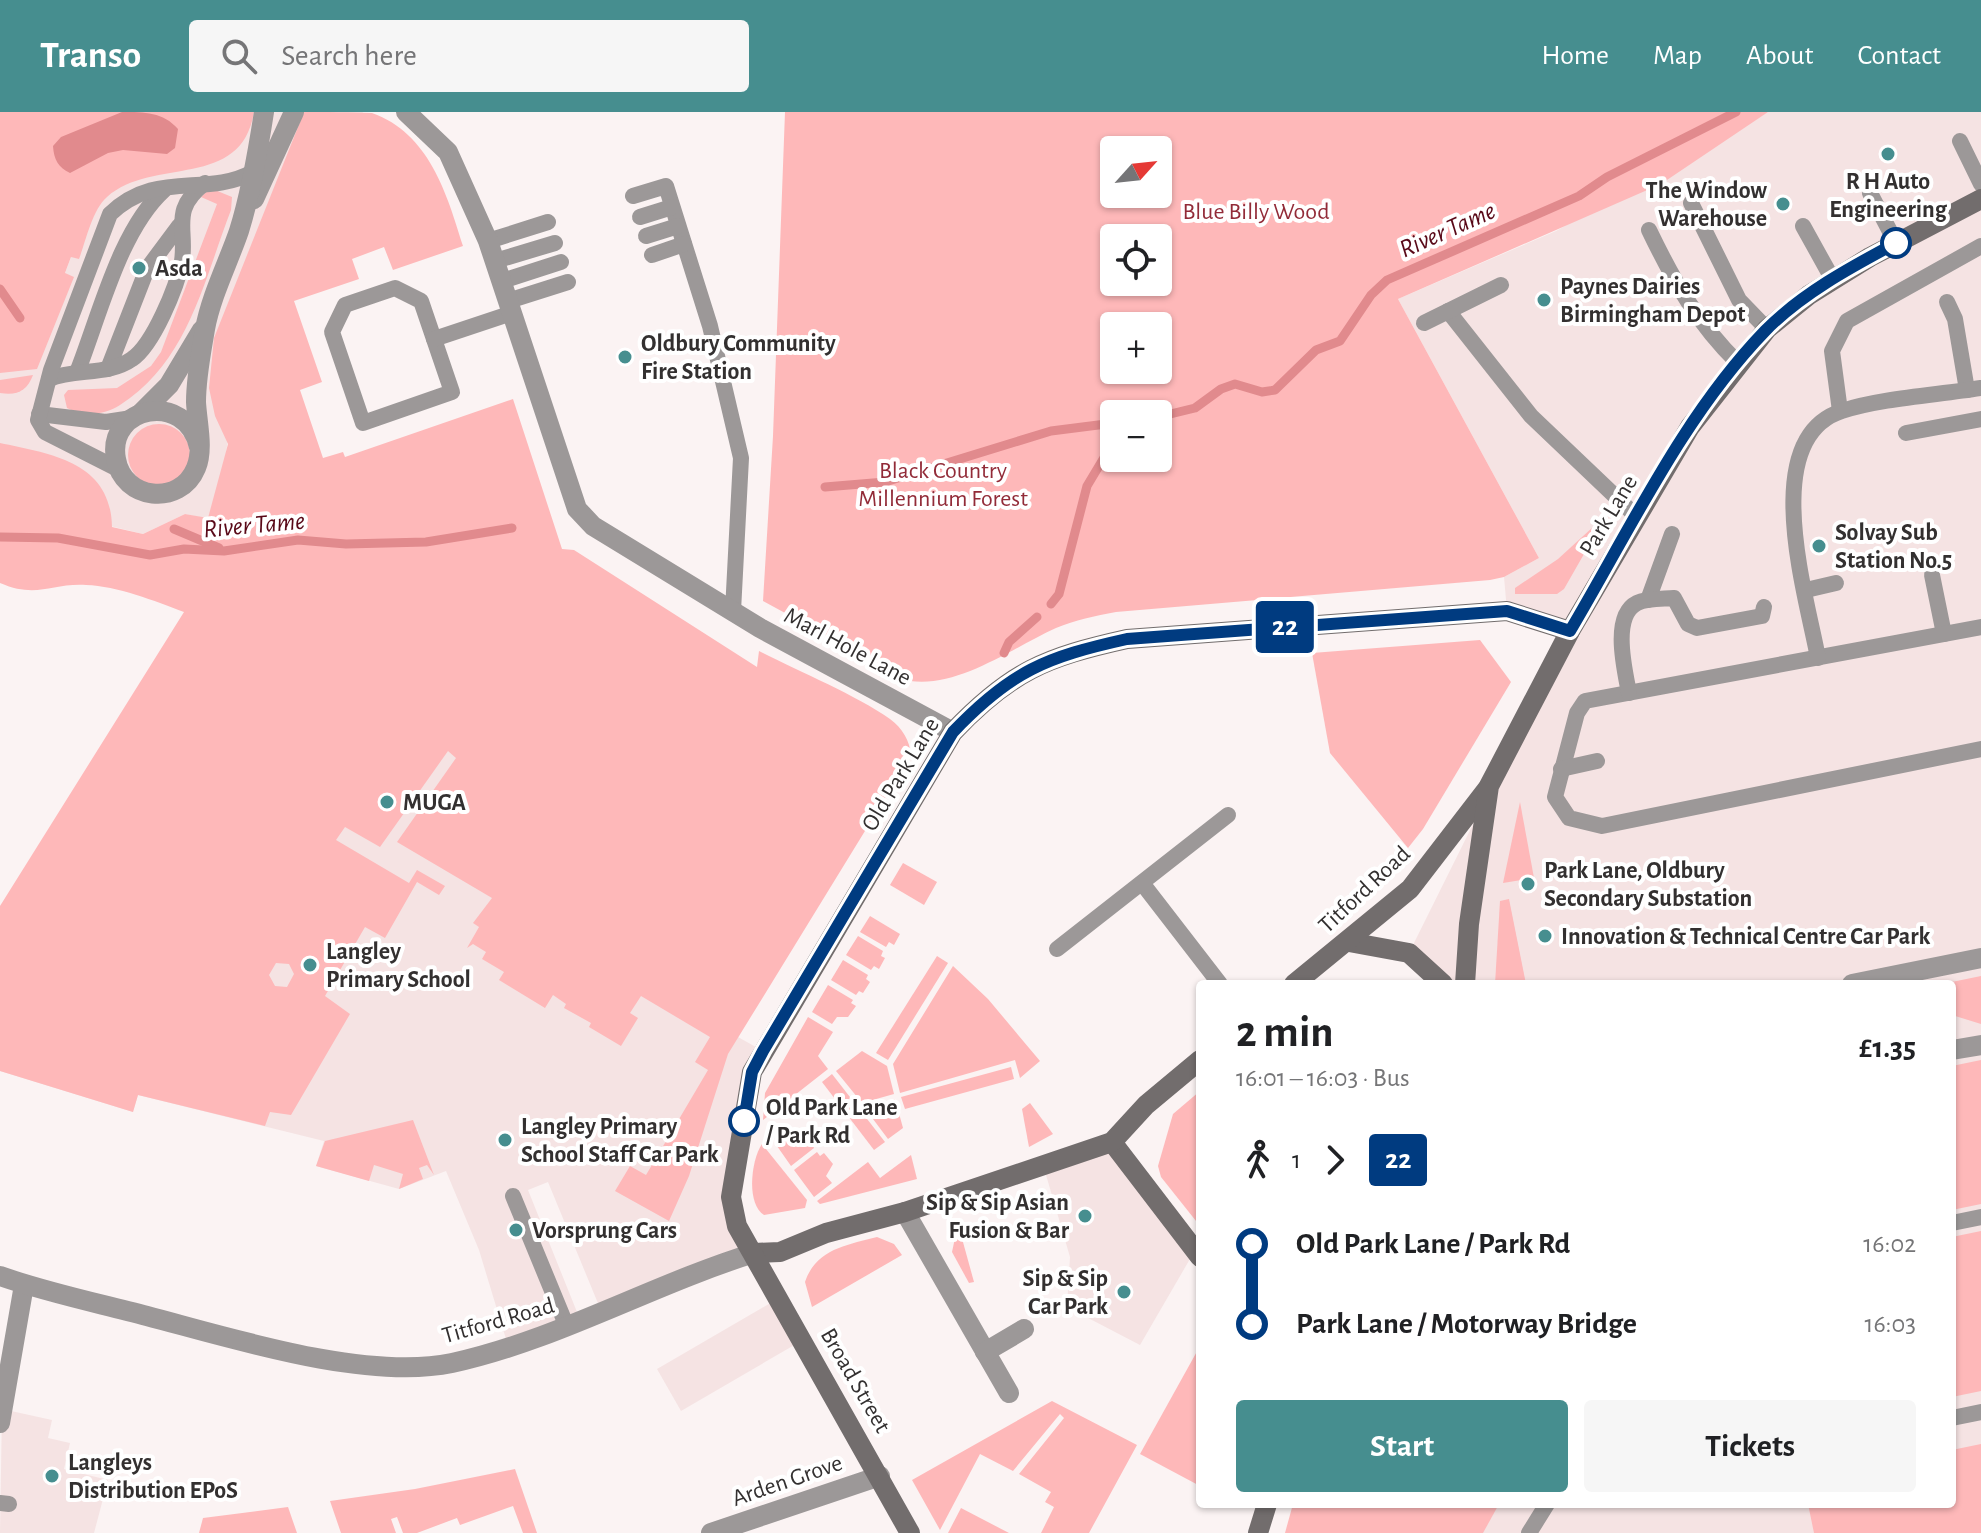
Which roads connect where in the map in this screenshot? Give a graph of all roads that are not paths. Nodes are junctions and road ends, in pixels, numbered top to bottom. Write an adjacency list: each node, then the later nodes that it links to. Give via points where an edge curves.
1 (264, 112): 5 (street)
2 (294, 112): 19 (street)
3 (406, 112): 22 (street, Marl Hole Lane, via 448,152)
4 (1960, 141): 7 (lane)
5 (253, 172): 6 (lane, via 232,183); 19 (street)
6 (207, 182): 8 (lane); 16 (lane, via 192,193)
7 (1981, 184)
8 (168, 186): 41 (lane, via 139,220); 42 (lane, via 128,197 110,214)
9 (1870, 193): 24 (lane)
10 (633, 196): 13 (lane, via 666,186)
11 (1981, 199): 24 (main road, Park Lane)
12 (1691, 203): 37 (lane, via 1739,300)
13 (672, 207): 14 (lane); 17 (lane)
14 (640, 217)
15 (548, 222): 22 (lane)
16 (179, 226): 40 (lane, via 147,269); 40 (lane, via 182,261 152,340 134,358)
17 (678, 226): 21 (lane); 25 (lane)
18 (1803, 226): 29 (lane)
19 (240, 227): 36 (street)
20 (1649, 230): 39 (lane, via 1675,284 1709,334)
21 (646, 236)
22 (488, 241): 32 (street, Marl Hole Lane)
23 (555, 243): 32 (lane)
24 (1896, 243): 29 (main road, Park Lane)
25 (684, 244): 27 (lane); 58 (lane, via 710,326 741,458)
26 (1981, 246): 44 (lane, via 1847,321 1832,351)
27 (652, 255)
28 (561, 262): 32 (lane)
29 (1833, 280): 37 (main road, Park Lane)
30 (568, 282): 32 (lane)
31 (1501, 285): 34 (lane)
32 (504, 289): 38 (lane); 58 (street, Marl Hole Lane, via 577,509 593,526)
33 (1947, 302): 43 (lane)
34 (1448, 311): 35 (lane); 51 (lane, via 1531,416)
35 (1424, 323)
36 (206, 324): 46 (street, via 169,385); 49 (street, via 197,387)
37 (1767, 329): 39 (main road, Park Lane)
38 (434, 339): 38 (lane, via 421,301 395,288 345,305 332,332 363,423 452,392)
39 (1738, 363): 51 (main road, Park Lane, via 1690,427)
40 (108, 369): 41 (lane)
41 (78, 370): 42 (lane)
42 (49, 379): 45 (lane)
43 (1974, 389): 44 (lane)
44 (1840, 411): 55 (lane, via 1816,428 1799,456 1792,485)
45 (39, 414): 46 (lane, via 106,422); 50 (lane, via 45,432)
46 (137, 416): 49 (street, via 160,410 178,416 192,429); 50 (street, via 117,441)
47 (1981, 419): 48 (lane)
48 (1906, 433)
49 (199, 447): 50 (street, via 195,471 168,494 143,493)
50 (118, 469)
51 (1637, 517): 60 (main road, Park Lane)
52 (1672, 534): 56 (lane)
53 (1932, 575): 61 (lane)
54 (1836, 583): 55 (lane)
55 (1806, 590): 62 (lane)
56 (1648, 600): 57 (lane, via 1674,598 1688,624 1697,628 1762,616); 63 (lane, via 1628,611 1621,631)
57 (1764, 607)
58 (733, 611): 64 (street, Marl Hole Lane)
59 (1981, 627): 61 (lane)
60 (1570, 631): 64 (main road, Old Park Lane, via 1507,611 1127,639 1072,651 1023,672 987,696); 68 (main road, Park Lane)
61 (1944, 634): 62 (lane)
62 (1818, 658): 63 (lane)
63 (1629, 693): 67 (lane, via 1585,701)
64 (953, 732): 88 (main road, Old Park Lane, via 752,1072 731,1197 737,1226)
65 (1981, 749): 67 (lane, via 1602,826 1569,818 1555,797)
66 (1597, 761): 67 (lane)
67 (1561, 769)
68 (1489, 786): 71 (main road, Titford Road, via 1410,889); 77 (main road, Park Lane)
69 (1228, 815): 70 (lane)
70 (1142, 883): 72 (lane); 74 (lane)
71 (1349, 942): 75 (main road, Titford Road); 76 (main road, via 1409,953)
72 (1057, 949)
73 (1981, 958): 78 (street)
74 (1217, 980)
75 (1299, 980)
76 (1439, 980)
77 (1465, 980)
78 (1872, 980)
79 (1981, 1045): 80 (street)
80 (1956, 1049)
81 (1196, 1063): 82 (main road, Titford Road)
82 (1112, 1142): 84 (main road, Titford Road); 87 (main road)
83 (513, 1196): 91 (lane)
84 (905, 1212): 88 (main road, Titford Road, via 826,1233 780,1252); 93 (street)
85 (1981, 1217): 86 (lane)
86 (1956, 1222)
87 (1196, 1252)
88 (754, 1253): 91 (street, Titford Road); 98 (main road, Broad Street)
89 (0, 1276): 90 (street, Titford Road)
90 (24, 1285): 91 (street, Titford Road, via 267,1347 398,1366 447,1364); 97 (street)
91 (567, 1327)
92 (1024, 1329): 93 (street)
93 (985, 1352): 94 (street)
94 (1009, 1393)
95 (1981, 1412): 96 (lane)
96 (1956, 1417)
97 (0, 1423)
98 (880, 1476): 101 (street, Arden Grove); 102 (main road, Broad Street)
99 (1266, 1508): 103 (main road)
100 (1545, 1508): 104 (lane)
101 (723, 1531)
102 (910, 1533)
103 (1258, 1533)
104 (1529, 1533)

